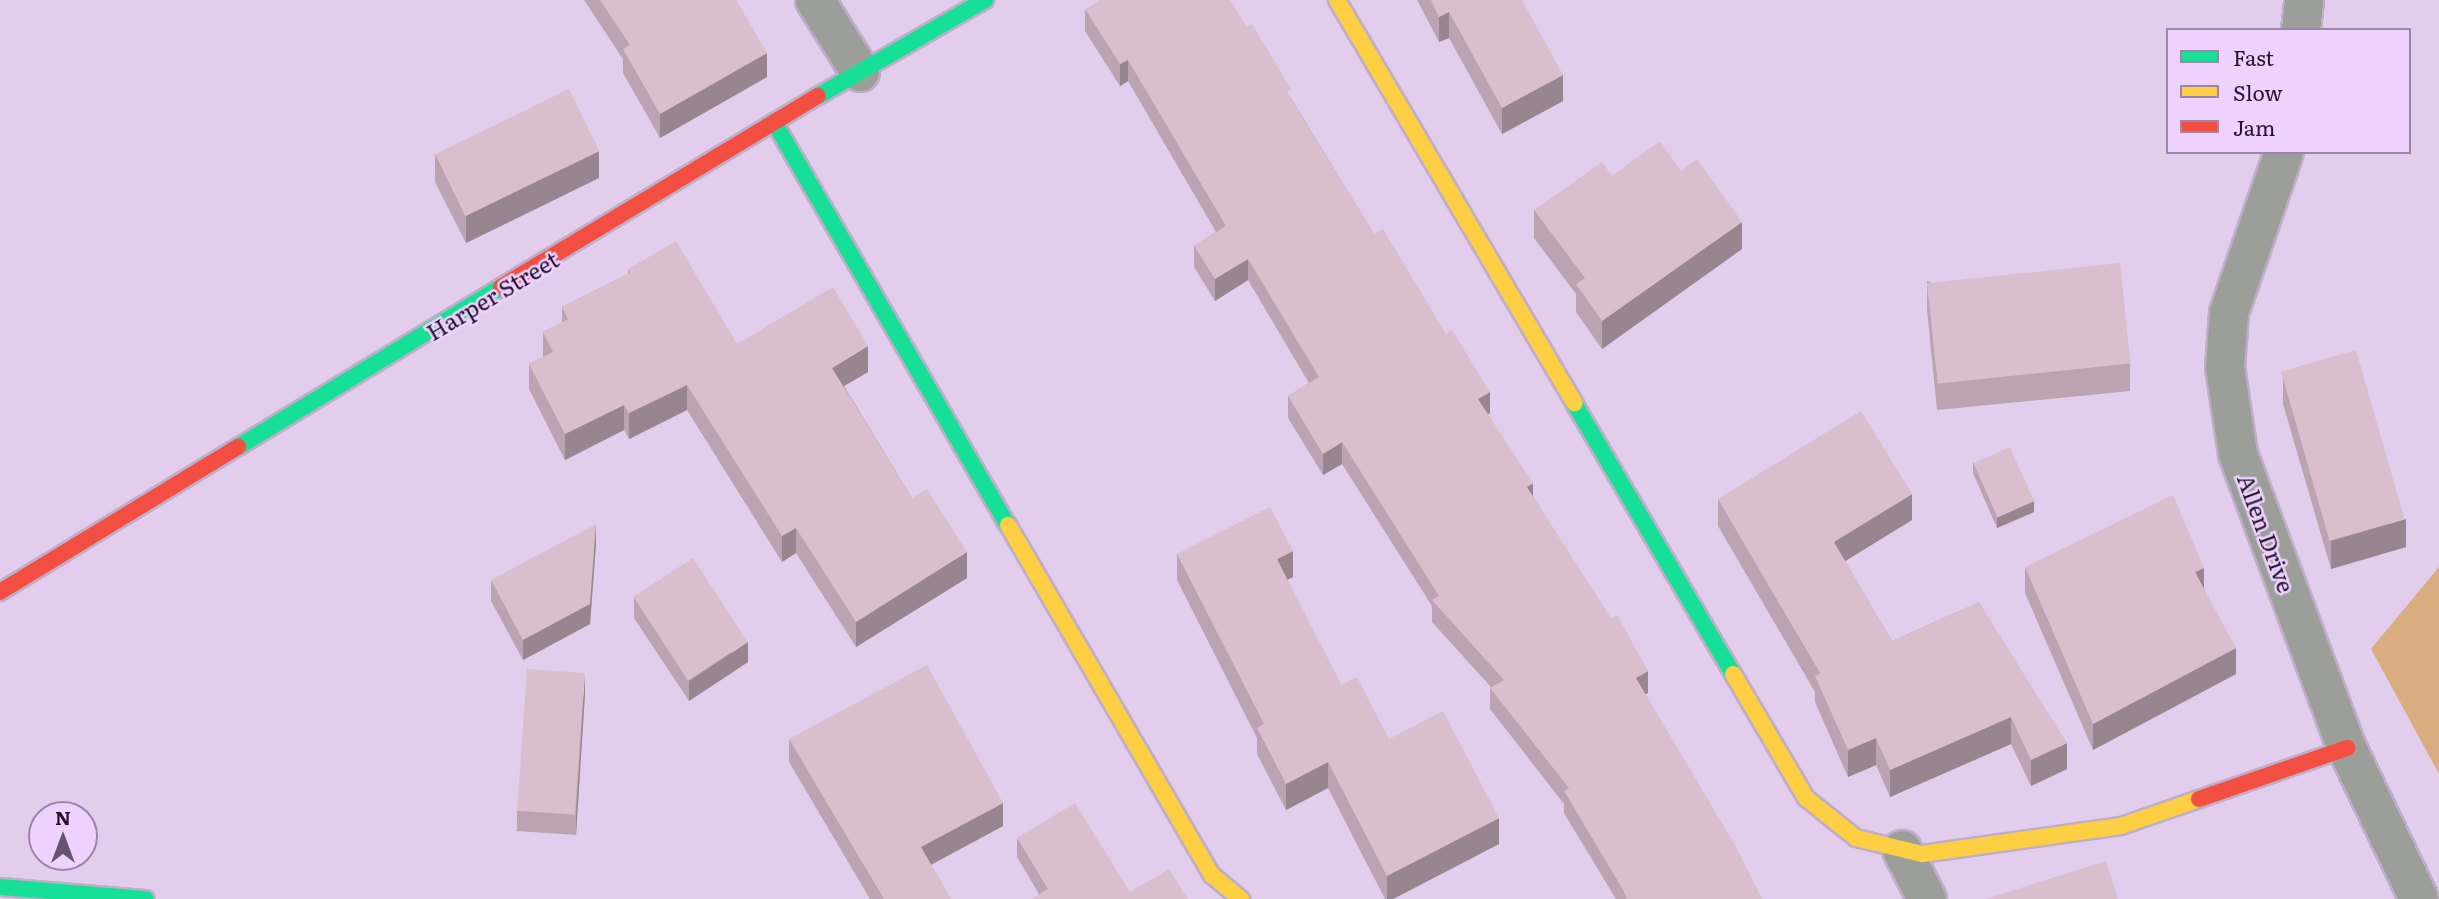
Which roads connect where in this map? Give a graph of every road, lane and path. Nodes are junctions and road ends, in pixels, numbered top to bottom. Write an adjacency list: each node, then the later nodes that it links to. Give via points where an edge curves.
1 (815, 0): 6 (street)
2 (985, 0): 6 (street, Harper Street)
3 (1337, 0): 11 (street, via 1806,798 1856,838)
4 (2304, 0): 5 (street)
5 (2301, 28)
6 (860, 72): 7 (street, Harper Street)
7 (774, 122): 9 (street, Harper Street); 14 (street, via 1212,875)
8 (2283, 154): 10 (street, Allen Drive, via 2229,313 2225,367 2238,454)
9 (0, 592)
10 (2347, 748): 11 (street, via 2121,826 1957,852); 16 (street, Allen Drive)
11 (1902, 850): 15 (street)
12 (0, 887): 13 (street)
13 (146, 899)
14 (1241, 899)
15 (1927, 899)
16 (2419, 899)

